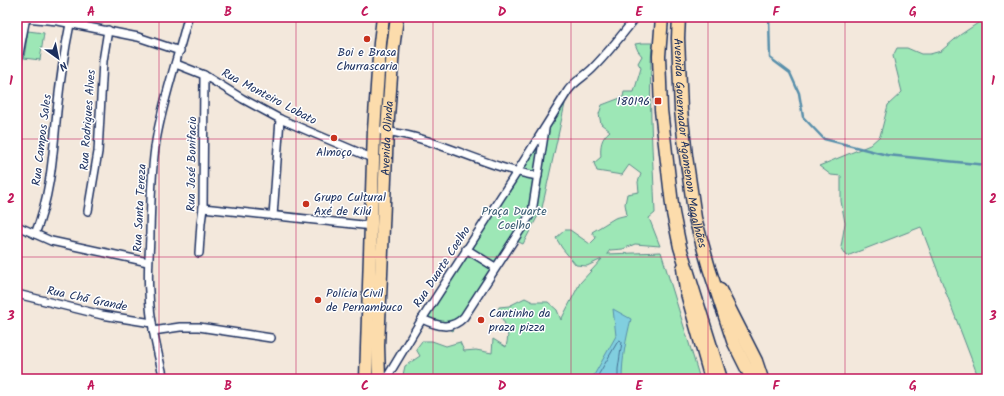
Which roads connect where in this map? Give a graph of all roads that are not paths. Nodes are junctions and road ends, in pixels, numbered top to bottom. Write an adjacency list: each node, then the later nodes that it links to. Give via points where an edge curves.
1 (25, 17): 8 (street); 11 (street)
2 (188, 17): 10 (street, Rua Santa Tereza)
3 (383, 17): 16 (main road, Avenida Olinda, via 380,43)
4 (397, 17): 16 (main road, Avenida Olinda)
5 (636, 17): 15 (street, Rua Duarte Coelho, via 603,58 570,87)
6 (662, 17): 36 (main road, Avenida Governador Agamenon Magalhães, via 659,56 661,110 673,213)
7 (679, 17): 30 (main road, Avenida Governador Agamenon Magalhães, via 681,110 686,156 695,218)
8 (70, 24): 9 (street); 25 (street, Rua Campos Sales, via 63,57 49,185 42,217)
9 (108, 30): 10 (street); 21 (street, Rua Rodrigues Alves, via 103,61 98,152)
10 (180, 51): 12 (street, Rua Santa Tereza)
11 (17, 64)
12 (176, 64): 13 (street, Rua Monteiro Lobato); 28 (street, Rua Santa Tereza, via 159,127 152,173)
13 (204, 74): 14 (street, Rua Monteiro Lobato); 20 (street, Rua José Bonifacio)
14 (280, 119): 17 (street, Rua Monteiro Lobato); 22 (street)
15 (546, 125): 18 (street, Rua Duarte Coelho); 19 (street, Rua Duarte Coelho)
16 (381, 130): 17 (main road, Avenida Olinda); 18 (street, via 431,141); 39 (main road, Avenida Olinda)
17 (374, 159): 24 (main road, Avenida Olinda)
18 (517, 172): 19 (street); 26 (street, Rua Duarte Coelho)
19 (538, 176): 29 (street, Rua Duarte Coelho, via 532,212)
20 (203, 208): 22 (street); 27 (street, Rua José Bonifacio)
21 (88, 211)
22 (273, 216): 24 (street)
23 (17, 226): 25 (street)
24 (372, 226): 38 (main road, Avenida Olinda)
25 (35, 234): 28 (street, via 87,249)
26 (466, 249): 29 (street); 32 (street, Rua Duarte Coelho)
27 (199, 254)
28 (148, 262): 33 (street, Rua Santa Tereza)
29 (496, 267): 32 (street, Rua Duarte Coelho, via 459,323 436,326)
30 (709, 268): 35 (main road, Avenida Governador Agamenon Magalhães, via 733,341); 41 (main road, Avenida Governador Agamenon Magalhães, via 756,361)
31 (17, 294): 33 (street, Rua Chã Grande)
32 (422, 319): 40 (street, Rua Duarte Coelho)
33 (152, 327): 34 (street, Rua Chã Grande, via 199,327); 37 (street, Rua Santa Tereza)
34 (271, 338)
35 (751, 377)
36 (717, 378)
37 (164, 379)
38 (366, 379)
39 (379, 379)
40 (386, 379)
41 (762, 379)

